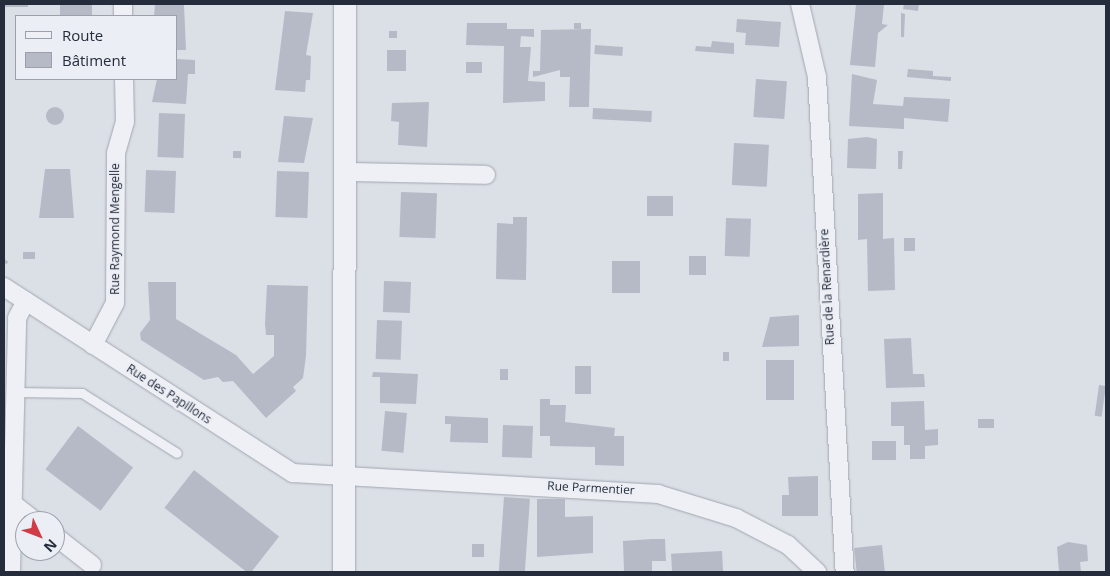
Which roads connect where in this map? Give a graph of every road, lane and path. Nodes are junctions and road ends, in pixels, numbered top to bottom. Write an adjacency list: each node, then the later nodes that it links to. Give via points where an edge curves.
1 (345, 4): 4 (street)
2 (800, 4): 21 (street, Rue de la Renardière, via 816,77)
3 (124, 80): 10 (street, Rue Raymond Mengelle, via 125,122 116,153 115,303)
4 (347, 172): 5 (street); 13 (street)
5 (486, 175)
6 (4, 260): 7 (path)
7 (9, 264)
8 (4, 288): 9 (street, Rue des Papillons)
9 (26, 301): 10 (street, Rue des Papillons); 11 (street, via 16,318)
10 (93, 345): 13 (street, Rue des Papillons, via 284,469)
11 (15, 392): 12 (lane, via 82,393); 14 (street)
12 (177, 453)
13 (343, 475): 19 (street); 20 (street, Rue Parmentier, via 639,491 678,498 736,518 788,545)
14 (12, 503): 15 (street); 18 (street)
15 (22, 511)
16 (65, 544): 17 (street)
17 (92, 565)
18 (11, 572)
19 (344, 572)
20 (817, 572)
21 (845, 572)

